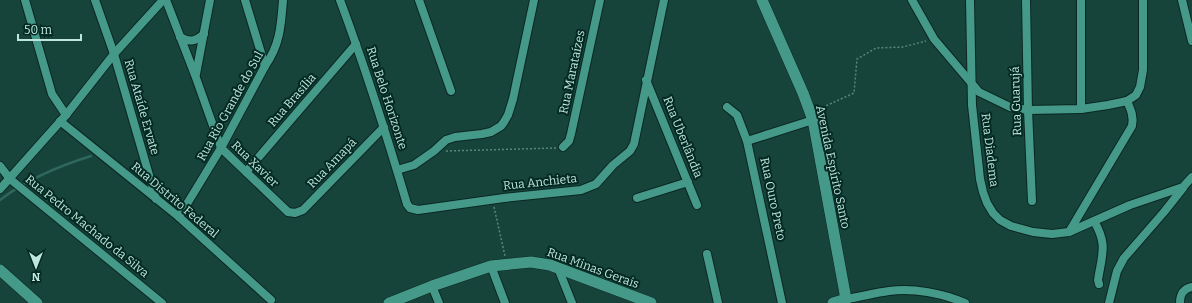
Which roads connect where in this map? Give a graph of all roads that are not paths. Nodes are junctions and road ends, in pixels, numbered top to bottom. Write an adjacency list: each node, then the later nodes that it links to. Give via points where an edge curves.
1 (25, 0): 34 (street, via 52,94)
2 (95, 0): 24 (street, Rua Ataíde Ervate)
3 (163, 0): 24 (street)
4 (166, 0): 21 (street, Rua Xavier)
5 (210, 0): 20 (street)
6 (245, 0): 25 (street)
7 (282, 0): 25 (street, Rua Rio Grande do Sul, via 278,42)
8 (340, 0): 23 (street, Rua Belo Horizonte)
9 (419, 0): 29 (street)
10 (534, 0): 42 (street, via 514,99 501,126 491,132 446,140 414,165)
11 (600, 0): 39 (street, Rua Marataízes, via 571,134)
12 (664, 0): 27 (street, Rua Anchieta)
13 (762, 0): 35 (street, Avenida Espírito Santo)
14 (912, 0): 28 (street, via 934,39)
15 (970, 0): 28 (street, Rua Diadema)
16 (1026, 0): 33 (street, Rua Guarujá)
17 (1081, 0): 32 (street)
18 (1143, 0): 30 (street, via 1143,70 1136,95)
19 (1182, 0): 22 (street)
20 (204, 34): 21 (street, via 192,41); 26 (street)
21 (180, 37): 26 (street, Rua Xavier)
22 (1192, 41)
23 (356, 44): 37 (street, Rua Belo Horizonte); 43 (street, Rua Brasília)
24 (114, 54): 34 (street); 50 (street, Rua Ataíde Ervate)
25 (265, 66): 40 (street, Rua Rio Grande do Sul)
26 (195, 75): 40 (street, Rua Xavier)
27 (646, 79): 46 (street, Rua Uberlândia); 52 (street, Rua Anchieta, via 632,148 596,184 570,192 493,199 418,210 410,208)
28 (971, 84): 33 (street, via 979,92 1010,107); 57 (street, Rua Diadema, via 980,179 987,203 993,213 1000,220 1022,230 1052,234)
29 (451, 91)
30 (1127, 101): 32 (street); 57 (street, via 1132,113 1132,126)
31 (727, 107): 38 (street, Rua Ouro Preto, via 737,115)
32 (1081, 109): 33 (street)
33 (1028, 110): 51 (street, Rua Guarujá)
34 (66, 115): 36 (street)
35 (811, 116): 38 (street); 65 (street, Avenida Espírito Santo)
36 (60, 121): 45 (street); 50 (street, Rua Distrito Federal)
37 (384, 127): 42 (street, Rua Belo Horizonte); 54 (street, Rua Amapá, via 303,210)
38 (748, 140): 75 (street, Rua Ouro Preto)
39 (563, 147)
40 (221, 148): 43 (street, Rua Xavier); 55 (street, Rua Rio Grande do Sul)
41 (0, 166): 45 (street, Rua Pedro Machado da Silva)
42 (397, 170): 52 (street, Rua Belo Horizonte)
43 (246, 172): 54 (street, Rua Xavier, via 288,212)
44 (1192, 177): 47 (street)
45 (10, 179): 48 (street); 68 (street, Rua Pedro Machado da Silva)
46 (688, 182): 49 (street); 53 (street, Rua Uberlândia)
47 (1183, 187): 56 (street, Rua Diadema, via 1130,205); 78 (street, via 1124,258 1117,271)
48 (0, 189)
49 (637, 198)
50 (156, 199): 55 (street, Rua Distrito Federal)
51 (1032, 201)
52 (407, 204)
53 (697, 205)
54 (295, 213)
55 (179, 216): 66 (street, Rua Distrito Federal)
56 (1094, 221): 57 (street, Rua Diadema); 62 (street, via 1104,246)
57 (1069, 232)
58 (707, 254): 74 (street)
59 (491, 266): 60 (street, Rua Minas Gerais, via 531,262); 63 (street, Rua Minas Gerais); 71 (street)
60 (558, 268): 72 (street); 73 (street, Rua Minas Gerais)
61 (0, 270): 67 (street)
62 (1099, 284)
63 (432, 286): 69 (street, Rua Minas Gerais); 70 (street)
64 (1192, 287): 79 (street, via 1183,290)
65 (846, 299): 76 (street); 77 (street, via 907,290 940,295)
66 (271, 300)
67 (38, 303)
68 (162, 303)
69 (389, 303)
70 (439, 303)
71 (506, 303)
72 (572, 303)
73 (651, 303)
74 (718, 303)
75 (782, 303)
76 (833, 303)
77 (965, 303)
78 (1109, 303)
79 (1180, 303)

